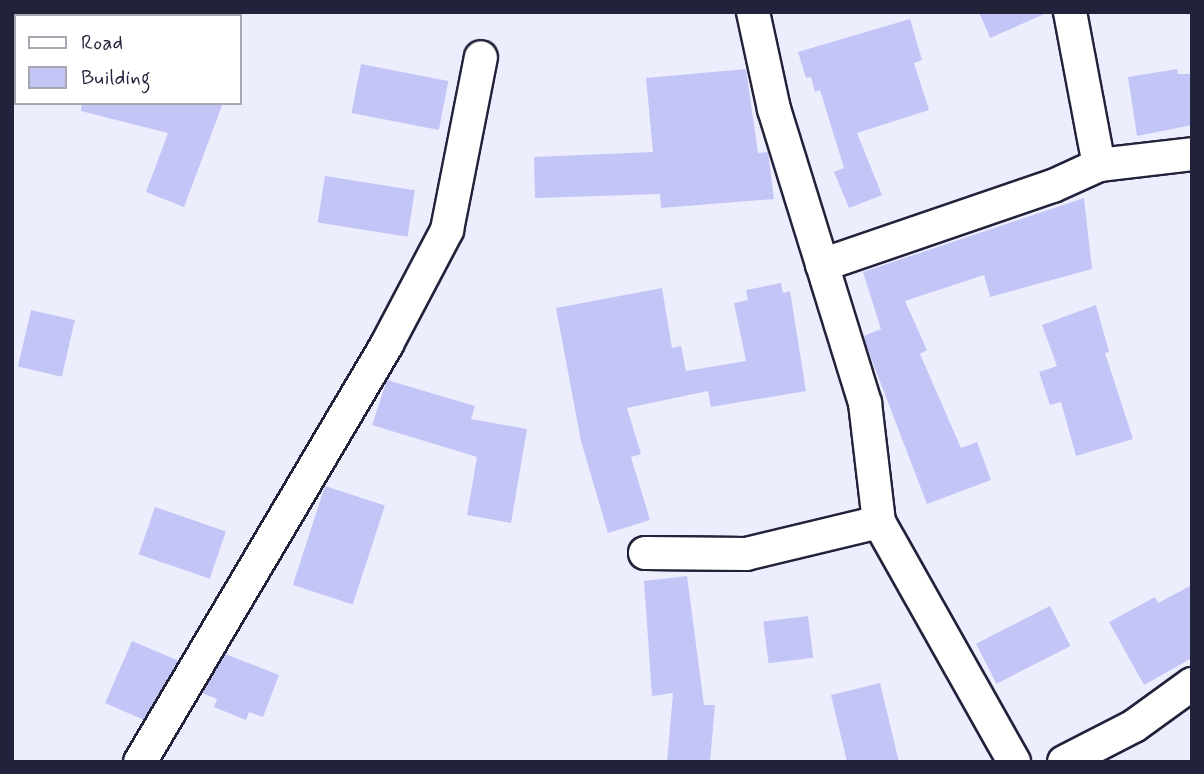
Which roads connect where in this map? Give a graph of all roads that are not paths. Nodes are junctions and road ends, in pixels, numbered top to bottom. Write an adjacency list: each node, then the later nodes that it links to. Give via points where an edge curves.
1 (753, 12): 6 (street, via 774,109)
2 (1070, 12): 5 (street)
3 (481, 57): 10 (street, via 447,230 387,344)
4 (1192, 154): 5 (street)
5 (1099, 164): 6 (street, via 1053,186)
6 (822, 265): 7 (street, via 864,403)
7 (879, 522): 8 (street, via 746,554); 11 (street)
8 (645, 553)
9 (1192, 684): 12 (street, via 1134,726)
10 (140, 762)
11 (1014, 762)
12 (1064, 762)

